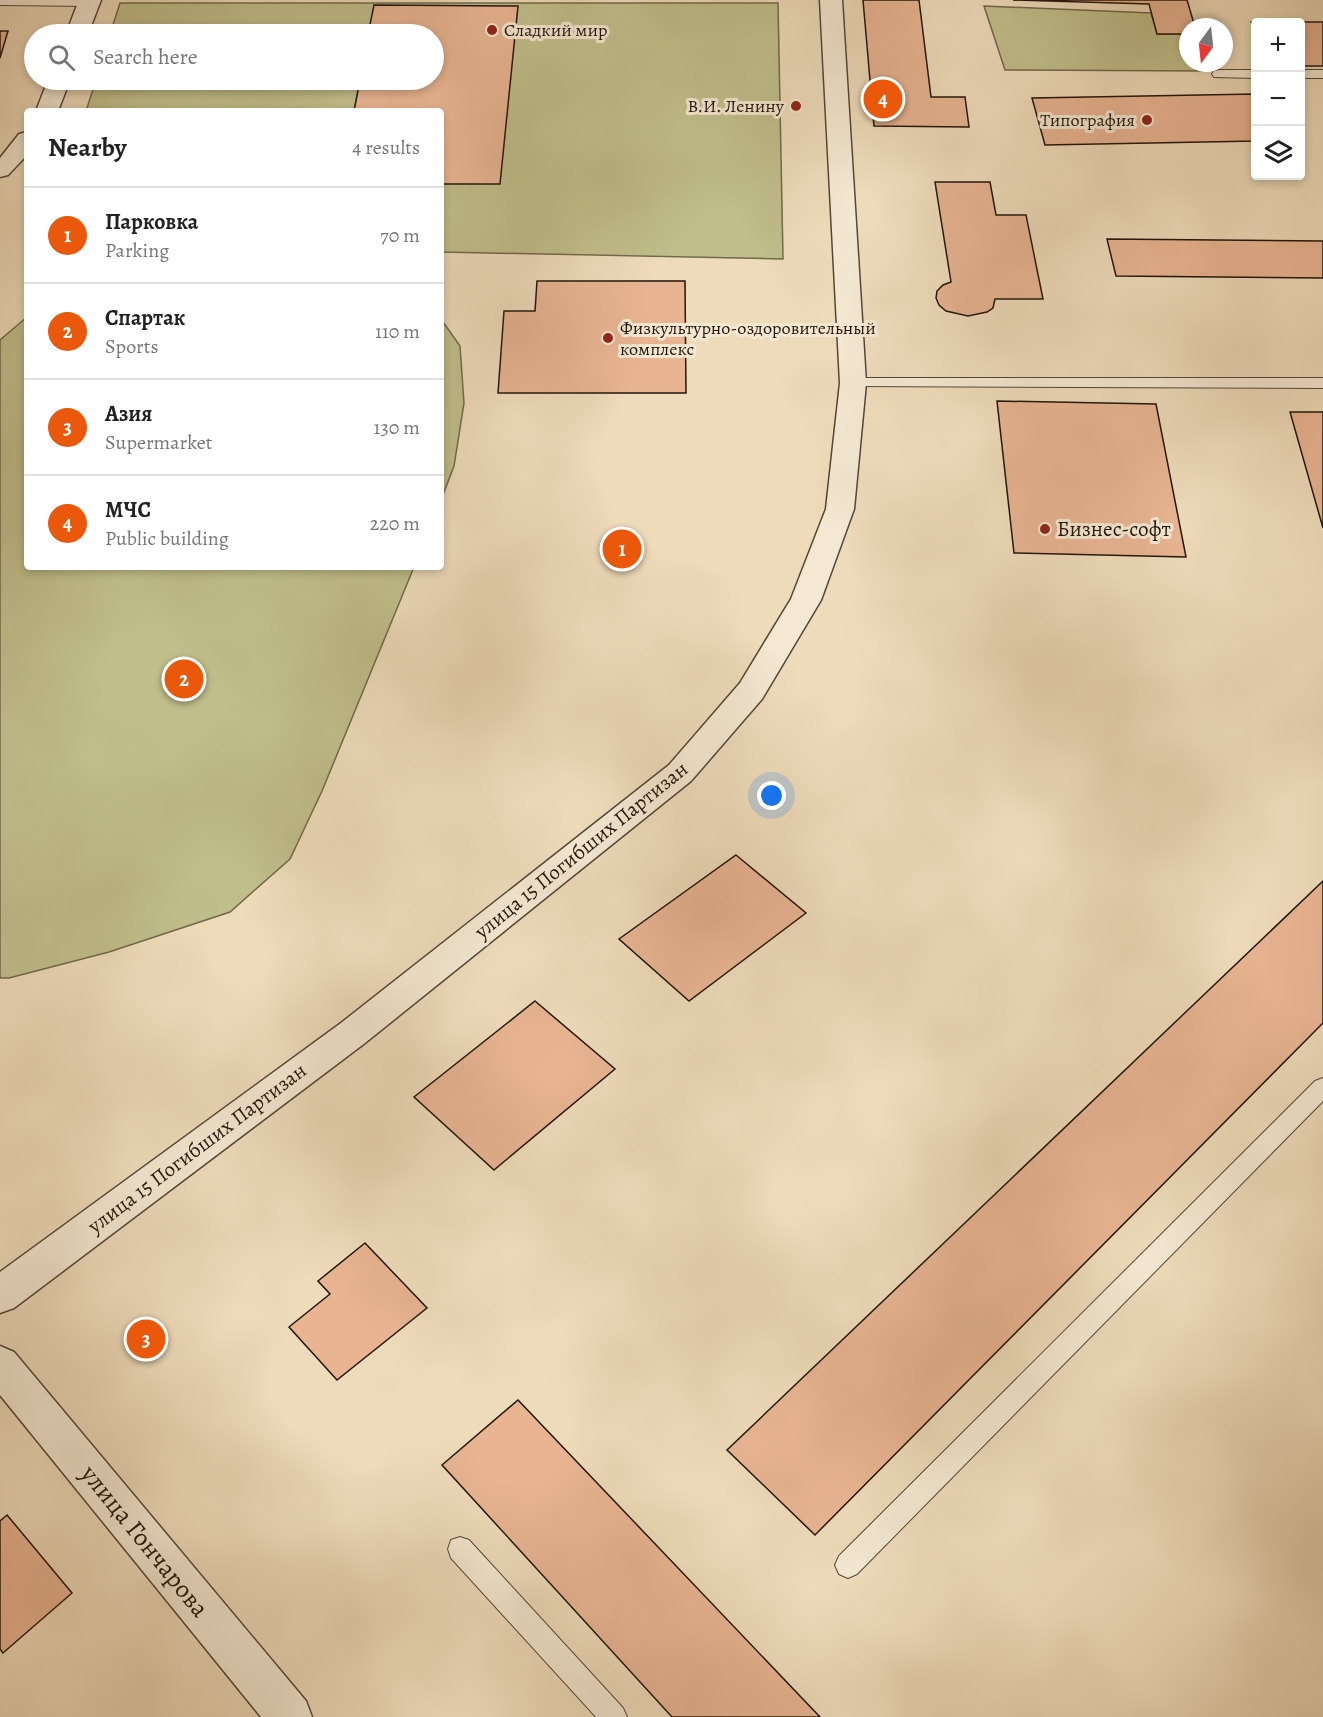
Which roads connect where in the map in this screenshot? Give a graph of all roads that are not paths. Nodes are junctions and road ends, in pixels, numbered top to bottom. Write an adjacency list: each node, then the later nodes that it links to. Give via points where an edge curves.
1 (831, 0): 13 (street, улица 15 Погибших Партизан)
2 (0, 1): 3 (lane)
3 (90, 1): 4 (street)
4 (81, 24)
5 (1219, 74): 6 (lane)
6 (1251, 74)
7 (1305, 74): 8 (lane)
8 (1323, 75)
9 (55, 90): 10 (street)
10 (48, 108)
11 (24, 143): 12 (street)
12 (0, 170)
13 (853, 383): 14 (lane); 16 (street, улица 15 Погибших Партизан, via 840,509 806,600 751,691 680,774 353,1033)
14 (1323, 383)
15 (1323, 1087): 19 (lane)
16 (0, 1295)
17 (0, 1365): 20 (street, улица Гончарова)
18 (460, 1549): 21 (lane)
19 (848, 1565)
20 (290, 1717)
21 (614, 1717)

